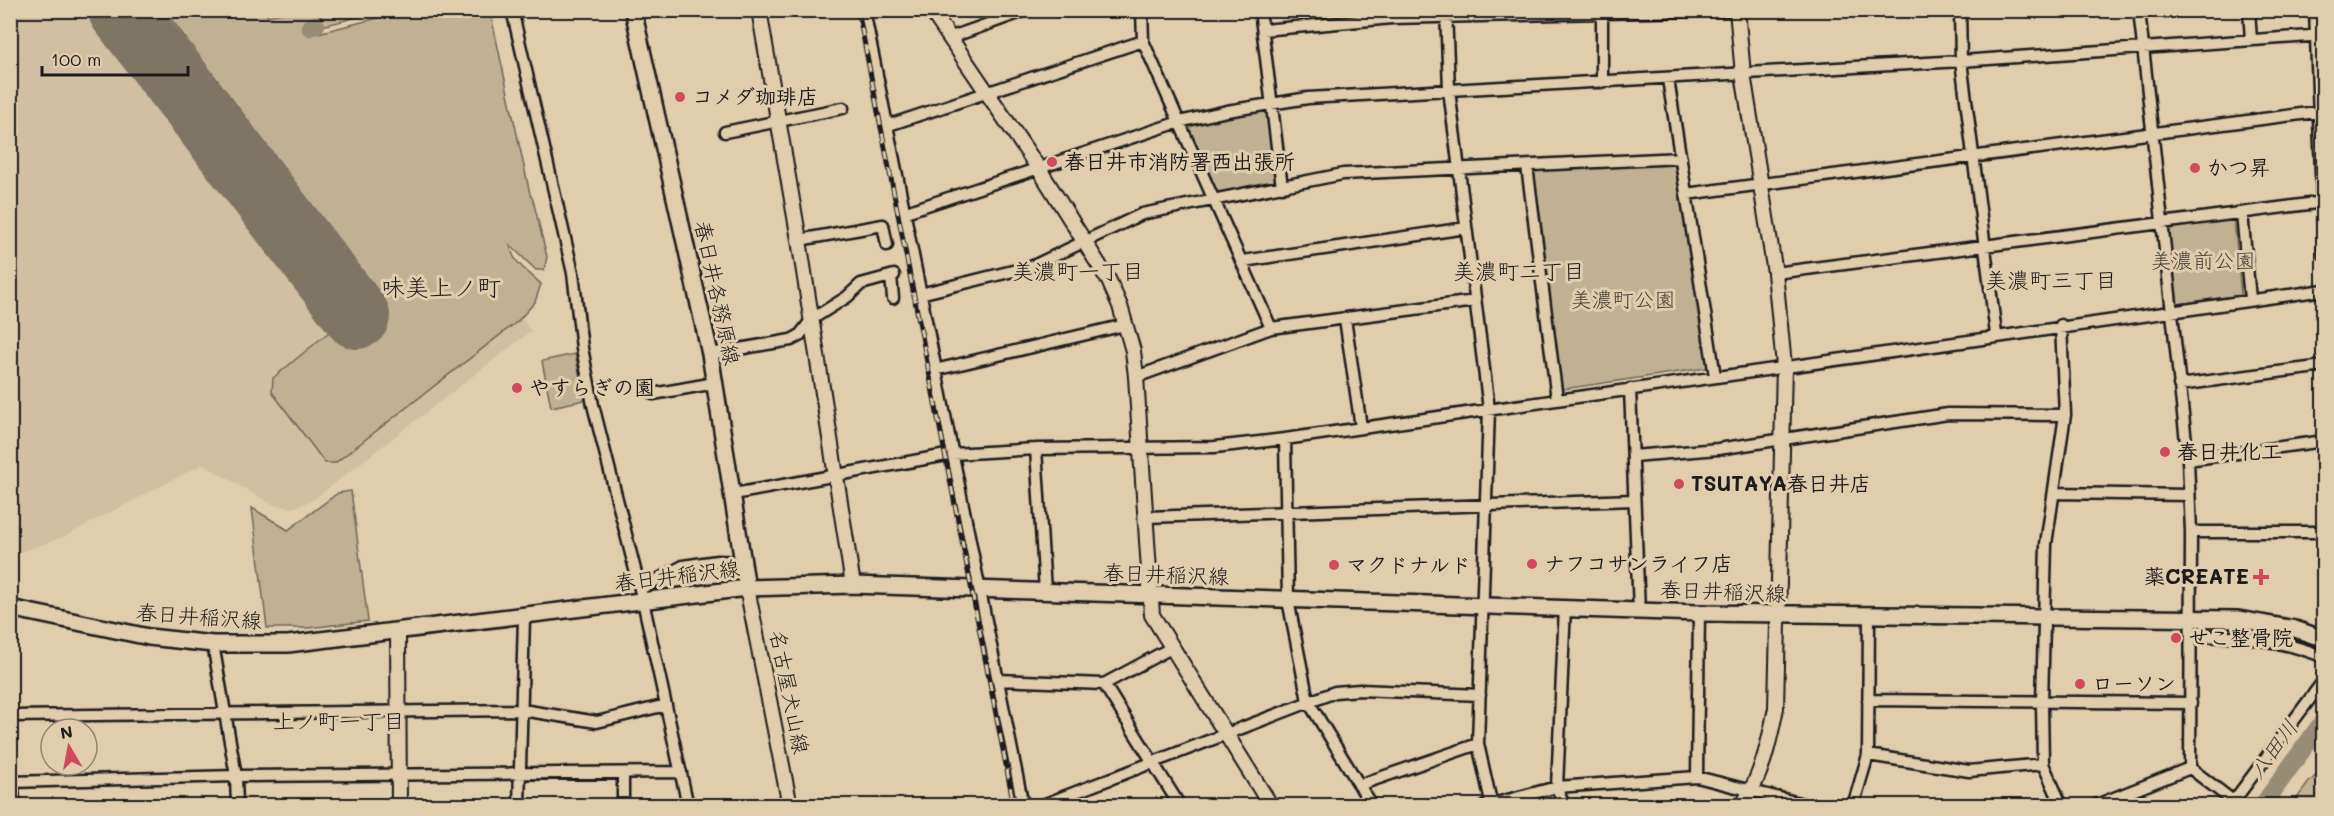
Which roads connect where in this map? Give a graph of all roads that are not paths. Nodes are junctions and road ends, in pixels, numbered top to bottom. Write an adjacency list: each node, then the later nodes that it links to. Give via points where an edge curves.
1 (512, 10): 106 (street, via 573,273 593,405)
2 (633, 10): 69 (main road, 春日井各務原線)
3 (759, 10): 32 (street)
4 (864, 10): 33 (street)
5 (931, 10): 18 (street)
6 (1027, 10): 18 (street)
7 (1142, 10): 20 (street)
8 (1260, 10): 16 (street)
9 (1736, 10): 14 (street); 23 (street)
10 (1960, 10): 22 (street)
11 (2139, 10): 21 (street)
12 (2249, 10): 19 (street)
13 (2315, 10): 17 (street)
14 (1602, 12): 15 (street); 25 (street)
15 (1446, 14): 16 (street); 26 (street)
16 (1263, 30): 28 (street)
17 (2319, 35): 19 (street); 30 (street)
18 (949, 38): 27 (street)
19 (2252, 40): 21 (street)
20 (1143, 41): 27 (street); 31 (street)
21 (2143, 48): 22 (street); 35 (street)
22 (1961, 61): 23 (street); 36 (street)
23 (1743, 74): 24 (street); 41 (street)
24 (1668, 79): 25 (street); 37 (street)
25 (1602, 82): 26 (street)
26 (1449, 90): 28 (street); 40 (street)
27 (987, 94): 33 (street); 39 (street)
28 (1271, 103): 31 (street); 42 (street)
29 (843, 108): 32 (street)
30 (2321, 111): 35 (street); 45 (street)
31 (1179, 122): 39 (street); 44 (street)
32 (779, 123): 34 (street); 50 (street)
33 (886, 126): 46 (street)
34 (725, 132)
35 (2152, 132): 36 (street); 48 (street)
36 (1973, 155): 41 (street); 53 (street)
37 (1681, 158): 38 (street); 43 (street)
38 (1527, 166): 40 (street); 79 (street)
39 (1040, 169): 46 (street); 51 (street)
40 (1459, 169): 42 (street, via 1343,174); 49 (street)
41 (1760, 183): 43 (street); 56 (street)
42 (1282, 187): 44 (street)
43 (1686, 194): 73 (street)
44 (1215, 200): 51 (street, via 1142,214); 55 (street)
45 (2323, 202): 47 (street); 54 (street)
46 (903, 213): 58 (street)
47 (2242, 213): 48 (street); 60 (street)
48 (2161, 223): 53 (street); 62 (street)
49 (1466, 228): 55 (street); 61 (street)
50 (799, 240): 52 (street, via 884,225); 63 (street)
51 (1086, 241): 58 (street, via 1033,266); 65 (street, via 1109,280)
52 (887, 245)
53 (1984, 246): 56 (street); 68 (street)
54 (2324, 255)
55 (1243, 261): 67 (street)
56 (1775, 273): 70 (street)
57 (2324, 290): 60 (street)
58 (920, 294): 72 (street)
59 (893, 298): 63 (street, via 892,275 861,284)
60 (2250, 299): 62 (street)
61 (1475, 301): 64 (street); 80 (street)
62 (2170, 310): 66 (street); 76 (street)
63 (812, 319): 69 (street, via 791,340); 91 (street)
64 (1346, 319): 67 (street); 82 (street)
65 (1125, 324): 72 (street); 74 (street)
66 (2061, 325): 68 (street); 81 (street)
67 (1272, 328): 74 (street)
68 (1996, 334): 70 (street)
69 (710, 354): 75 (main road, 春日井各務原線)
70 (1784, 366): 73 (street); 84 (street)
71 (2324, 366): 76 (street)
72 (935, 370): 88 (street)
73 (1715, 376): 77 (street)
74 (1136, 377): 87 (street)
75 (715, 382): 78 (street); 93 (main road, 春日井各務原線)
76 (2179, 385): 90 (street)
77 (1630, 389): 79 (street); 89 (street)
78 (653, 394)
79 (1557, 399): 80 (street)
80 (1489, 409): 82 (street); 96 (street)
81 (2065, 415): 84 (street, via 1948,414); 92 (street)
82 (1361, 427): 83 (street)
83 (1285, 438): 87 (street, via 1215,447); 97 (street)
84 (1782, 440): 89 (street); 114 (street)
85 (2324, 441): 90 (street)
86 (1036, 449): 87 (street); 88 (street); 105 (street)
87 (1140, 449): 98 (street)
88 (952, 453): 91 (street); 104 (street)
89 (1633, 456): 95 (street)
90 (2188, 460): 94 (street)
91 (836, 474): 93 (street); 102 (street)
92 (2054, 493): 94 (street); 117 (street, via 2046,544)
93 (734, 494): 101 (main road, 春日井各務原線)
94 (2189, 495): 99 (street)
95 (1634, 501): 96 (street); 112 (street)
96 (1487, 505): 97 (street); 109 (street)
97 (1286, 513): 98 (street); 108 (street)
98 (1147, 517): 107 (street)
99 (2191, 532): 100 (street); 118 (street)
100 (2324, 532)
101 (744, 562): 103 (main road, 春日井各務原線); 106 (street, via 683,566)
102 (853, 585): 103 (main road, 春日井稲沢線); 104 (main road, 春日井稲沢線)
103 (747, 588): 106 (main road, 春日井稲沢線); 162 (street, 名古屋犬山線)
104 (978, 588): 105 (main road, 春日井稲沢線); 125 (street)
105 (1045, 591): 107 (main road, 春日井稲沢線)
106 (641, 595): 115 (main road, 春日井稲沢線); 133 (street)
107 (1150, 595): 108 (main road, 春日井稲沢線); 123 (street, via 1152,615)
108 (1288, 600): 109 (main road, 春日井稲沢線); 130 (street)
109 (1485, 604): 110 (main road, 春日井稲沢線); 128 (street)
110 (1565, 607): 112 (main road, 春日井稲沢線); 152 (street)
111 (10, 608): 122 (main road, 春日井稲沢線, via 117,632)
112 (1639, 611): 113 (main road, 春日井稲沢線)
113 (1699, 613): 114 (main road, 春日井稲沢線); 149 (street)
114 (1777, 615): 116 (main road, 春日井稲沢線); 153 (street, via 1776,708 1767,751)
115 (524, 617): 119 (main road, 春日井稲沢線); 134 (street)
116 (1869, 617): 117 (main road, 春日井稲沢線); 129 (street)
117 (2043, 617): 118 (main road, 春日井稲沢線); 131 (street)
118 (2191, 618): 120 (street); 121 (main road, 春日井稲沢線, via 2267,622)
119 (398, 632): 122 (main road, 春日井稲沢線, via 288,644); 135 (street)
120 (2191, 637): 124 (street, via 2246,637 2293,645); 132 (street)
121 (2324, 639)
122 (213, 644): 136 (street)
123 (1171, 648): 127 (street); 138 (street)
124 (2324, 657)
125 (997, 680): 127 (street); 163 (street)
126 (2324, 680): 154 (street)
127 (1104, 684): 141 (street)
128 (1480, 695): 130 (street, via 1360,690 1335,692); 139 (street)
129 (1868, 700): 131 (street); 140 (street)
130 (1308, 701): 138 (street); 151 (street)
131 (2042, 703): 132 (street); 142 (street)
132 (2191, 703): 143 (street)
133 (666, 705): 134 (street, via 597,722); 144 (street)
134 (522, 710): 135 (street); 147 (street)
135 (400, 712): 136 (street); 146 (street)
136 (225, 714): 137 (street); 148 (street)
137 (10, 716)
138 (1226, 733): 141 (street); 166 (street)
139 (1478, 744): 151 (street); 155 (street)
140 (1868, 755): 142 (street, via 1969,771); 171 (street)
141 (1153, 762): 164 (street); 165 (street)
142 (2043, 764): 172 (street)
143 (2190, 768): 154 (street); 173 (street)
144 (681, 772): 145 (street); 161 (street)
145 (623, 773): 147 (street); 160 (street)
146 (399, 775): 147 (street); 148 (street); 158 (street)
147 (519, 775): 159 (street)
148 (236, 776): 150 (street); 157 (street)
149 (1697, 777): 152 (street); 153 (street)
150 (11, 778): 156 (street)
151 (1359, 785): 167 (street)
152 (1557, 787): 155 (street); 168 (street)
153 (1752, 791): 169 (street); 170 (street)
154 (2232, 803)
155 (1489, 804)
156 (13, 806)
157 (237, 806)
158 (399, 806)
159 (519, 806)
160 (623, 806)
161 (688, 806)
162 (790, 806)
163 (1023, 806)
164 (1040, 806)
165 (1180, 806)
166 (1271, 806)
167 (1372, 806)
168 (1564, 806)
169 (1742, 806)
170 (1811, 806)
171 (1853, 806)
172 (2062, 806)
173 (2094, 806)

